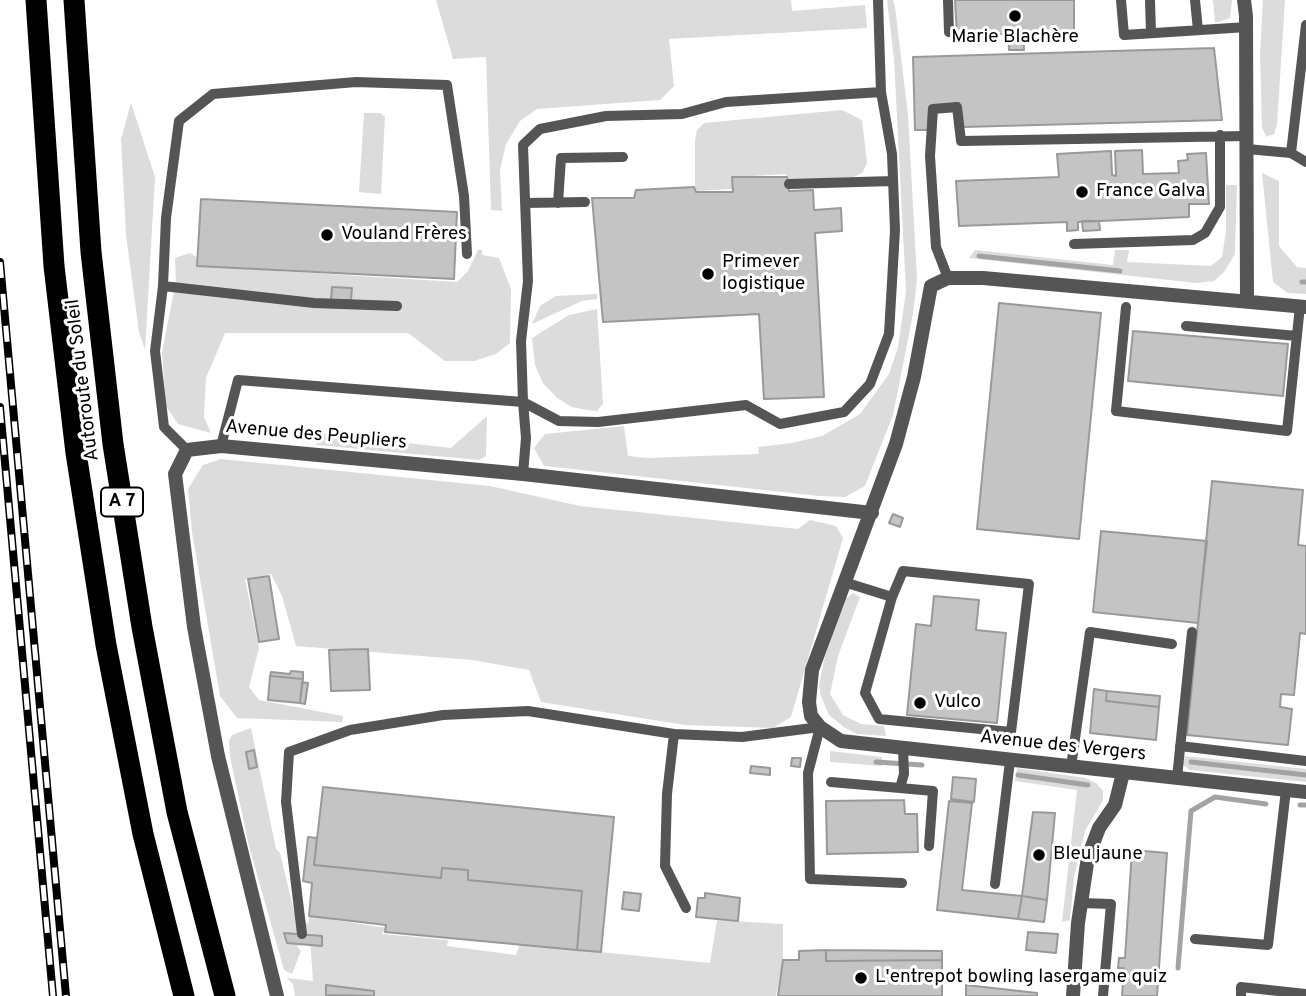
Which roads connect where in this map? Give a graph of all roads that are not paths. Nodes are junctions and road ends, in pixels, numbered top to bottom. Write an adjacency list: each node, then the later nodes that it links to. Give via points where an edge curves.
1 (36, 0): 67 (highway, Autoroute du Soleil / A 7, via 54,266 76,453 106,645 143,834)
2 (74, 0): 68 (highway, Autoroute du Soleil / A 7, via 92,252 115,457 177,812)
3 (878, 0): 16 (lane)
4 (948, 0): 13 (lane)
5 (1122, 0): 14 (lane, via 1124,35)
6 (1150, 0): 14 (lane)
7 (1195, 0): 12 (lane)
8 (1244, 0): 10 (street)
9 (1250, 0): 10 (street)
10 (1247, 22): 12 (lane); 18 (street)
11 (1306, 25): 15 (lane)
12 (1198, 30): 14 (lane)
13 (949, 33)
14 (1151, 33)
15 (1305, 46): 19 (lane)
16 (881, 92): 22 (lane); 25 (lane, via 726,102 682,114 606,116 540,129 523,145)
17 (1220, 135): 18 (lane); 27 (lane, via 1220,207 1205,233 1193,240); 29 (lane, via 961,141 957,107 933,109 930,156 936,247)
18 (1247, 142): 19 (lane); 31 (street)
19 (1291, 153): 21 (lane)
20 (623, 157): 26 (lane, via 561,158)
21 (1306, 162)
22 (893, 181): 23 (lane); 37 (lane, via 889,334 870,384 844,412 780,424 746,405 598,422 559,421)
23 (789, 184)
24 (585, 202): 26 (lane)
25 (525, 203): 26 (lane); 37 (lane, via 528,281 521,341)
26 (558, 203)
27 (1074, 244)
28 (467, 254): 30 (lane, via 464,196 447,85 356,82 213,94 179,121 166,218)
29 (948, 278): 31 (street); 41 (street, via 931,286 896,444)
30 (163, 286): 32 (lane, via 314,303); 39 (lane, via 155,351 160,401 164,428)
31 (1247, 300): 34 (street)
32 (397, 306)
33 (1126, 307): 36 (lane, via 1116,411 1287,430)
34 (1303, 307): 36 (lane)
35 (1186, 326): 36 (lane)
36 (1297, 337)
37 (523, 402): 38 (lane, via 238,380); 40 (lane)
38 (221, 446): 39 (street, Avenue des Peupliers); 40 (street, Avenue des Peupliers)
39 (187, 450): 69 (street, via 175,474 194,627 218,757)
40 (523, 474): 41 (street, Avenue des Peupliers)
41 (872, 513): 42 (street)
42 (845, 582): 43 (lane); 46 (street, via 812,670 811,716)
43 (891, 597): 43 (lane, via 865,693 878,719 1011,732 1029,584 903,571)
44 (1192, 632): 48 (lane)
45 (1172, 644): 52 (lane, via 1090,632)
46 (820, 727): 47 (lane, via 742,737); 49 (street, Avenue des Vergers, via 841,741); 60 (lane, via 808,773 810,879)
47 (674, 734): 63 (lane, via 665,866); 64 (lane, via 528,711 443,715 351,730 289,752 286,802)
48 (1180, 746): 51 (lane); 54 (lane)
49 (903, 749): 50 (street, Avenue des Vergers); 56 (lane)
50 (1010, 761): 52 (street, Avenue des Vergers); 61 (lane)
51 (1306, 761)
52 (1071, 767): 53 (street, Avenue des Vergers)
53 (1123, 773): 54 (street, Avenue des Vergers); 62 (street, via 1115,805 1099,828 1088,857)
54 (1177, 778): 57 (street, Avenue des Vergers)
55 (831, 782): 56 (lane)
56 (900, 788): 59 (lane, via 933,791)
57 (1286, 790): 58 (street, Avenue des Vergers); 65 (lane, via 1268,945)
58 (1306, 792)
59 (929, 846)
60 (902, 883)
61 (995, 884)
62 (1081, 903): 70 (street); 71 (lane, via 1111,904)
63 (686, 908)
64 (302, 934)
65 (1195, 939)
66 (1306, 994): 72 (lane, via 1241,987)
67 (184, 996)
68 (225, 996)
69 (277, 996)
70 (1073, 996)
71 (1103, 996)
72 (1241, 996)

